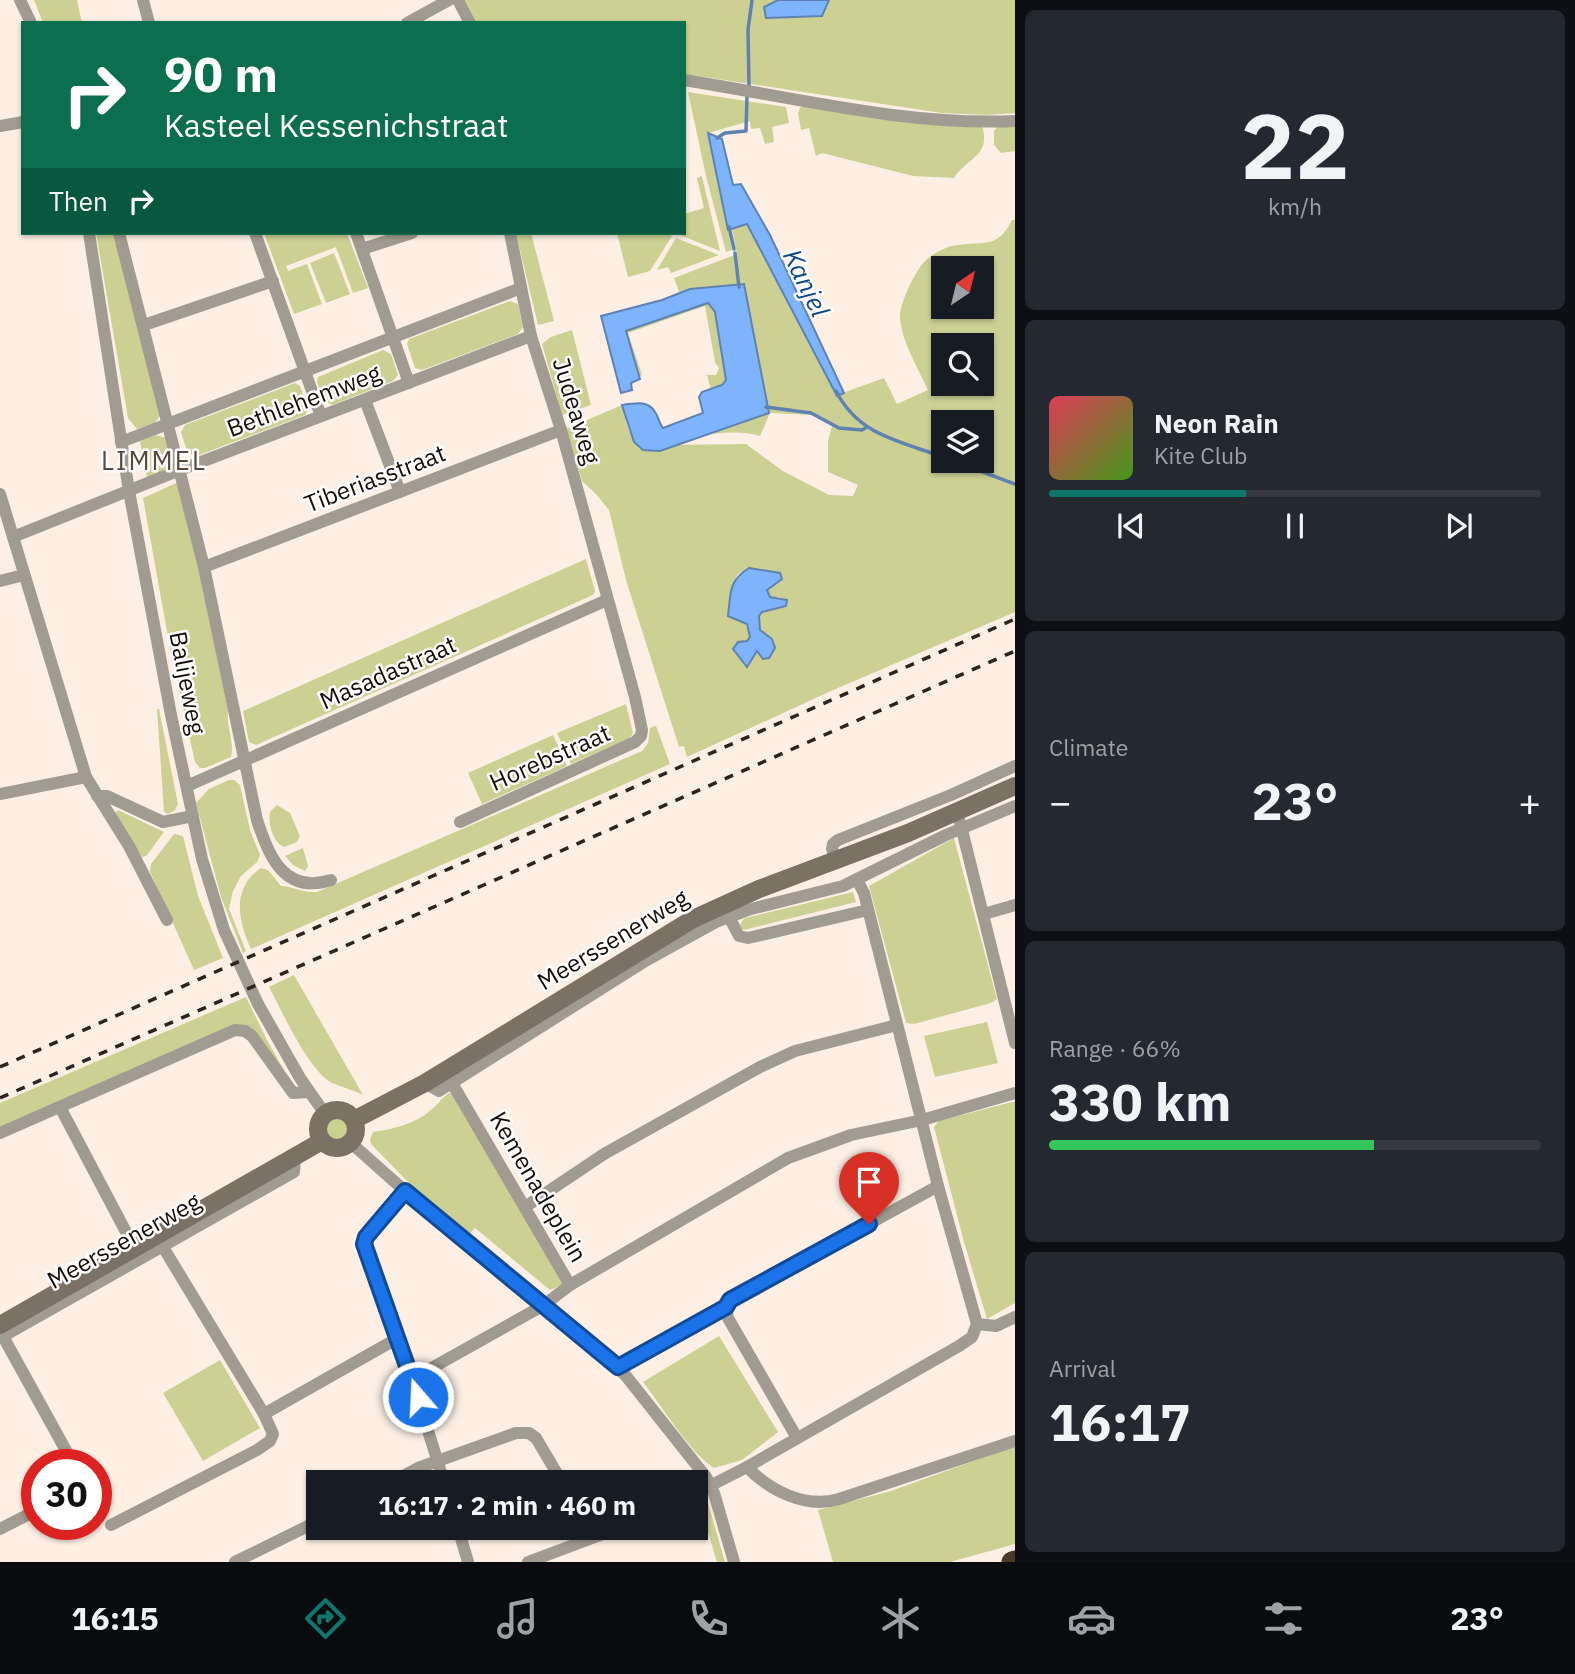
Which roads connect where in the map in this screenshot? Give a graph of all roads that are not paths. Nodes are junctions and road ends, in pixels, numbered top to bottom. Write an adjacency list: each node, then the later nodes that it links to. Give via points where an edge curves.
1 (20, 0): 5 (street)
2 (143, 0): 6 (street)
3 (449, 0): 7 (street)
4 (458, 0): 8 (street)
5 (30, 21)
6 (148, 21)
7 (411, 21)
8 (469, 21)
9 (686, 80): 10 (street, via 888,113)
10 (1015, 121)
11 (21, 122): 12 (street)
12 (0, 126)
13 (89, 235): 31 (street, Balijeweg)
14 (120, 235): 22 (street, Balijeweg)
15 (256, 235): 20 (street)
16 (357, 235): 19 (street)
17 (406, 235): 19 (street)
18 (510, 235): 21 (street, Judeaweg)
19 (362, 249): 24 (street)
20 (273, 281): 22 (street); 25 (street)
21 (521, 288): 23 (street, Judeaweg); 24 (street, Bethlehemweg)
22 (144, 325): 29 (street, Balijeweg)
23 (531, 335): 26 (street, Bethlehemweg); 30 (street, Judeaweg)
24 (393, 338): 25 (street, Bethlehemweg); 26 (street)
25 (305, 371): 28 (street); 29 (street, Bethlehemweg)
26 (409, 383): 27 (street, Bethlehemweg)
27 (365, 400): 28 (street, Bethlehemweg); 34 (street)
28 (321, 416): 32 (street, Bethlehemweg)
29 (168, 425): 31 (street, Bethlehemweg); 32 (street, Balijeweg)
30 (561, 430): 34 (street, Tiberiasstraat); 40 (street, Judeaweg)
31 (121, 442): 33 (street, Balijeweg)
32 (180, 470): 33 (street, Bethlehemweg); 37 (street, Balijeweg)
33 (129, 491): 36 (street, Bethlehemweg); 44 (street, Balijeweg)
34 (400, 492): 37 (street, Tiberiasstraat)
35 (0, 494): 36 (street)
36 (13, 537): 38 (street)
37 (204, 567): 41 (street, Balijeweg)
38 (24, 575): 39 (street); 43 (street)
39 (0, 582)
40 (607, 600): 41 (street, Masadastraat); 51 (street, Horebstraat, via 635,697 641,736)
41 (244, 760): 44 (street, Masadastraat); 53 (street, via 263,838 282,872 303,883)
42 (1015, 766): 52 (street, via 838,840 832,846)
43 (86, 778): 46 (street); 47 (street)
44 (187, 786): 49 (street, Balijeweg)
45 (1015, 786): 50 (street, Meerssenerweg)
46 (0, 794)
47 (97, 796): 49 (street, via 107,796 163,822); 59 (street)
48 (1015, 806): 50 (street, Meerssenerweg)
49 (193, 816): 65 (street, Balijeweg, via 233,951 273,1034)
50 (960, 821): 52 (street, Meerssenerweg); 54 (street, Meerssenerweg); 57 (street)
51 (460, 822)
52 (836, 860): 63 (street, Meerssenerweg, via 693,919)
53 (331, 880)
54 (858, 880): 56 (street); 58 (street, Meerssenerweg)
55 (1015, 905): 57 (street)
56 (868, 910): 58 (street, Meerssenerweg, via 748,938 739,936); 61 (street)
57 (984, 914): 60 (street)
58 (729, 917): 64 (street, Meerssenerweg, via 666,949)
59 (167, 920)
60 (1010, 1004): 62 (street)
61 (897, 1025): 70 (street); 77 (street, via 795,1051 760,1067 604,1154)
62 (1015, 1043)
63 (425, 1083): 64 (street, Meerssenerweg, via 439,1091); 69 (street, Meerssenerweg)
64 (452, 1083): 77 (street, Kemenadeplein)
65 (309, 1092): 67 (street, via 293,1093 252,1036 235,1030); 68 (street, Balijeweg)
66 (1015, 1093): 70 (street)
67 (60, 1107): 71 (street); 79 (street)
68 (325, 1114): 69 (street, via 340,1110); 72 (street, via 318,1126)
69 (354, 1119): 73 (street, via 357,1133)
70 (922, 1120): 75 (street); 80 (street, via 851,1135 788,1158)
71 (0, 1133)
72 (322, 1141): 73 (street, via 336,1149); 74 (street, Meerssenerweg)
73 (351, 1143): 76 (street)
74 (295, 1157): 78 (street, Meerssenerweg, via 294,1172); 79 (street, Meerssenerweg)
75 (938, 1186): 82 (street, via 730,1300); 84 (street)
76 (405, 1191): 81 (street); 86 (street, via 364,1244)
77 (526, 1207): 80 (street, Kemenadeplein)
78 (163, 1247): 85 (street, Meerssenerweg); 89 (street)
79 (135, 1249): 85 (street, Meerssenerweg)
80 (570, 1285): 81 (street, Kemenadeplein)
81 (544, 1305): 87 (street); 88 (street, Kemenadeplein)
82 (726, 1307): 87 (street); 90 (street)
83 (1015, 1317): 84 (street, via 996,1326)
84 (977, 1324): 90 (street, via 966,1342)
85 (1, 1333): 92 (street)
86 (398, 1338): 88 (street); 89 (street)
87 (618, 1367): 98 (street)
88 (412, 1379): 93 (street)
89 (264, 1415): 101 (street, via 273,1434 263,1446)
90 (797, 1438): 94 (street)
91 (1015, 1441): 94 (street, via 819,1503 773,1488)
92 (65, 1449)
93 (438, 1461): 95 (street); 96 (street); 97 (street, via 516,1433 529,1433)
94 (747, 1467): 98 (street)
95 (418, 1470)
96 (441, 1470)
97 (555, 1470)
98 (711, 1486): 99 (street); 109 (street)
99 (708, 1487)
100 (21, 1518): 103 (street)
101 (112, 1524)
102 (306, 1527): 106 (street)
103 (0, 1529)
104 (462, 1540): 107 (street)
105 (576, 1540): 108 (street)
106 (235, 1562)
107 (468, 1562)
108 (528, 1562)
109 (734, 1562)

